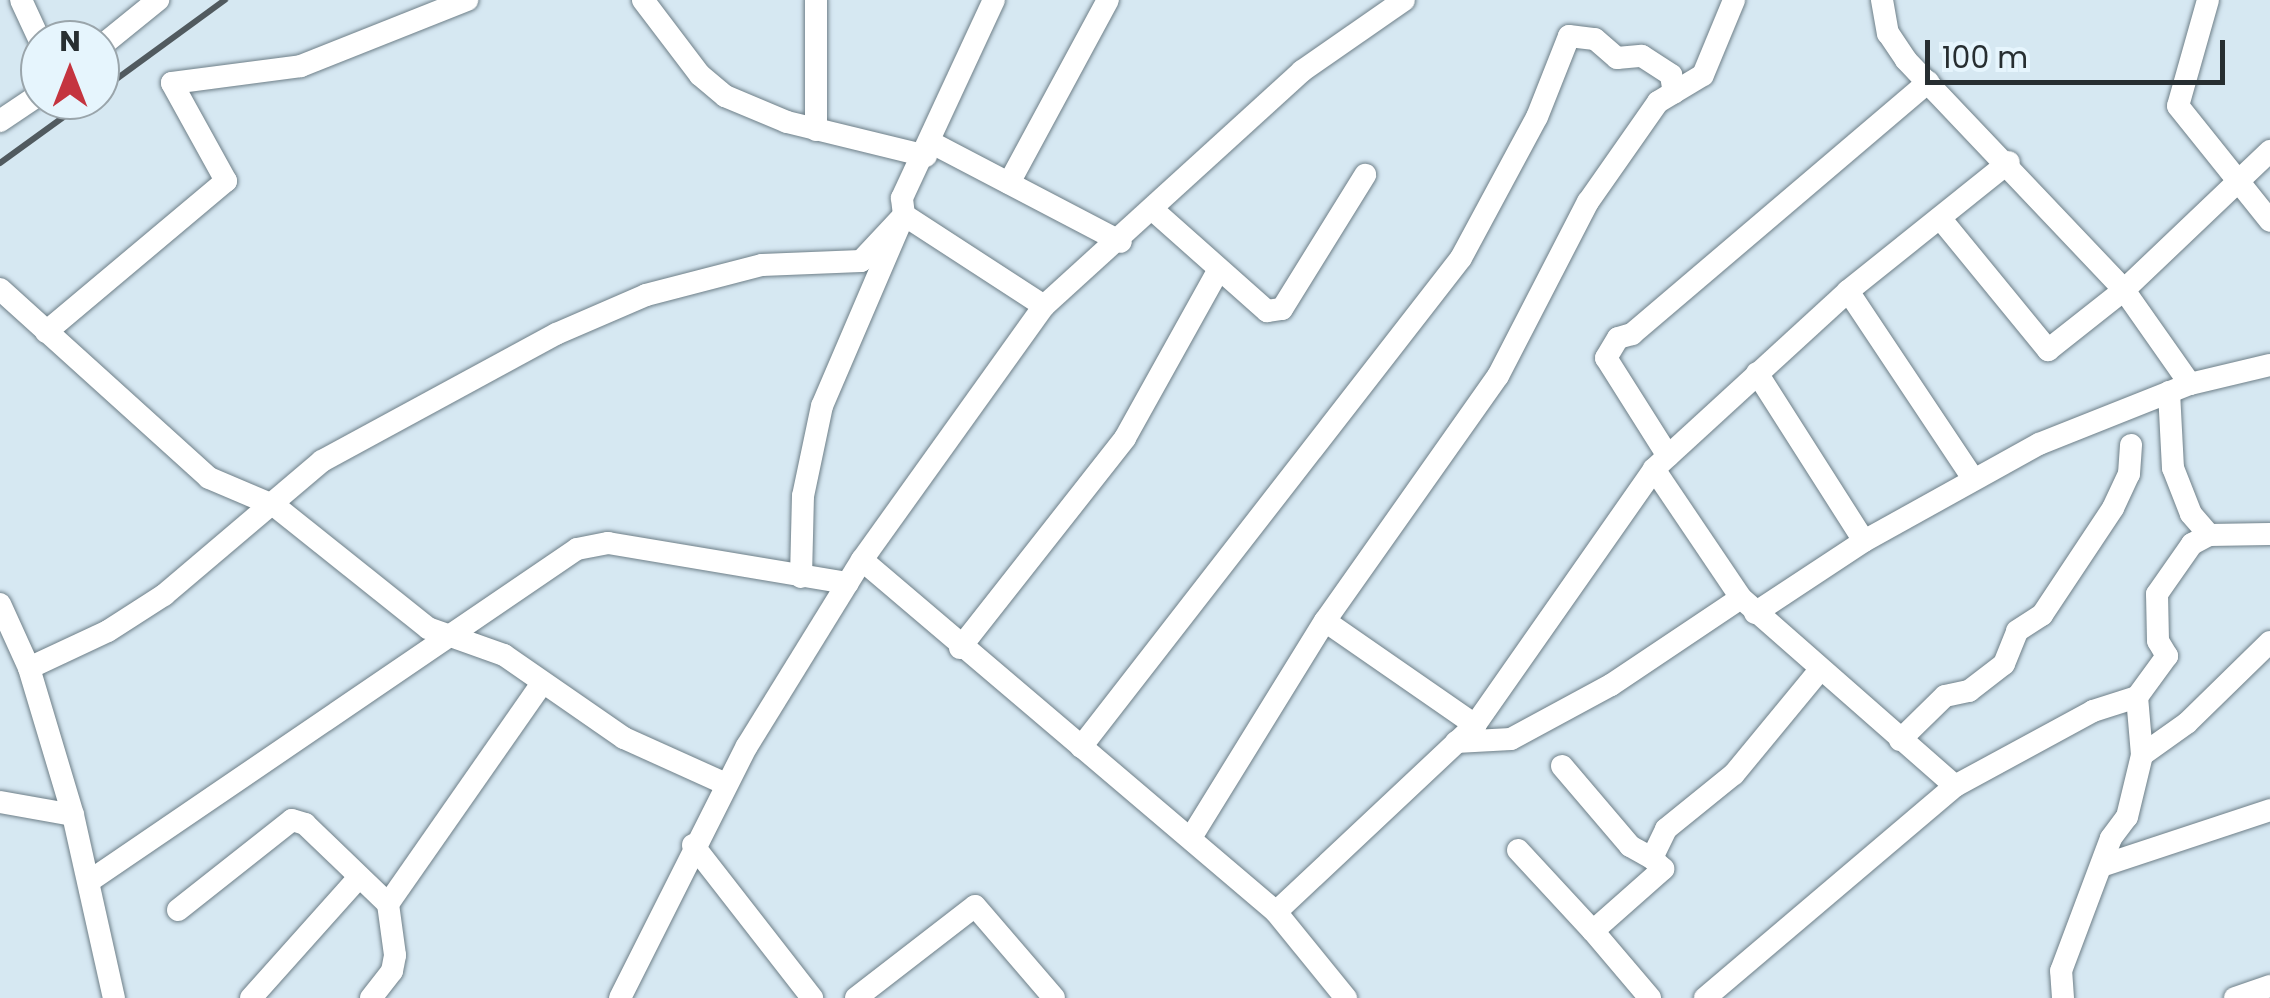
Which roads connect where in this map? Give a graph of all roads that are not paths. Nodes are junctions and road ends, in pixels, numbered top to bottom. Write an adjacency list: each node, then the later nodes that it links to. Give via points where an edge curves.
1 (158, 0): 12 (street)
2 (467, 0): 32 (street, via 301,66 172,83 226,181)
3 (643, 0): 15 (street, via 724,96)
4 (816, 0): 15 (street)
5 (994, 0): 16 (street)
6 (1108, 0): 21 (street)
7 (1404, 0): 11 (street)
8 (1734, 0): 14 (street, via 1704,75)
9 (1882, 0): 13 (street, via 1888,33)
10 (2208, 0): 20 (street, via 2178,106)
11 (1371, 8): 22 (street)
12 (120, 31)
13 (1928, 82): 18 (street); 37 (street, via 1632,334 1618,338 1606,358)
14 (1674, 93): 48 (street, via 1658,102 1588,202 1498,376); 59 (street, via 1671,75 1642,56 1617,58 1595,40 1569,36 1537,117 1461,258)
15 (816, 130): 16 (street)
16 (929, 149): 21 (street); 23 (street, via 902,198)
17 (2270, 150): 20 (street)
18 (2008, 162): 24 (street); 30 (street)
19 (1365, 175): 27 (street, via 1282,310 1266,311)
20 (2235, 178): 25 (street); 30 (street)
21 (1009, 184): 26 (street)
22 (1152, 210): 26 (street); 27 (street)
23 (904, 215): 31 (street); 39 (street, via 860,260 762,265 674,285 556,334 322,461); 44 (street, via 822,406 803,496)
24 (1940, 218): 29 (street); 30 (street, via 2048,350)
25 (2270, 220)
26 (1121, 242): 31 (street)
27 (1218, 270): 51 (street, via 1125,438)
28 (0, 288): 32 (street)
29 (1848, 290): 34 (street); 38 (street)
30 (2124, 290): 35 (street)
31 (1044, 306): 43 (street)
32 (46, 332): 39 (street, via 209,478)
33 (2270, 365): 35 (street)
34 (1757, 373): 37 (street); 42 (street)
35 (2179, 388): 38 (street); 41 (street, via 2173,468 2190,514)
36 (2132, 445): 57 (street, via 2130,474 2113,508 2042,615 2017,631 2004,664 1969,691 1944,696)
37 (1661, 463): 47 (street); 56 (street)
38 (1972, 478): 42 (street)
39 (275, 506): 49 (street, via 428,628); 52 (street, via 108,632)
40 (2270, 534): 41 (street)
41 (2209, 535): 55 (street, via 2192,544 2157,594 2158,641 2167,656)
42 (1864, 541): 47 (street)
43 (862, 560): 45 (street); 51 (street)
44 (802, 576): 45 (street); 49 (street, via 608,543 577,548)
45 (848, 583): 62 (street)
46 (0, 604): 52 (street)
47 (1748, 606): 53 (street); 58 (street, via 1511,739)
48 (1325, 621): 56 (street); 67 (street)
49 (456, 638): 54 (street, via 504,655); 73 (street, via 186,810)
50 (2270, 642): 60 (street, via 2187,722)
51 (960, 648): 59 (street)
52 (30, 668): 66 (street)
53 (1818, 672): 57 (street); 70 (street, via 1734,774 1666,829)
54 (542, 683): 62 (street, via 624,738); 74 (street)
55 (2137, 697): 60 (street); 63 (street, via 2093,711)
56 (1475, 724): 58 (street)
57 (1900, 740): 63 (street)
58 (1456, 742): 76 (street)
59 (1081, 747): 67 (street)
60 (2142, 755): 71 (street, via 2127,817 2111,838)
61 (1562, 766): 70 (street, via 1630,846)
62 (726, 784): 68 (street)
63 (1955, 786): 88 (street)
64 (0, 802): 66 (street)
65 (2270, 810): 71 (street)
66 (73, 815): 73 (street)
67 (1192, 836): 76 (street)
68 (693, 845): 82 (street); 83 (street)
69 (1518, 850): 77 (street)
70 (1652, 858): 77 (street, via 1663,869)
71 (2104, 865): 89 (street, via 2062,971)
72 (358, 877): 74 (street); 75 (street, via 305,824 292,820); 80 (street)
73 (91, 880): 79 (street)
74 (388, 904): 81 (street, via 392,971)
75 (178, 910)
76 (1276, 912): 86 (street)
77 (1593, 932): 87 (street)
78 (2270, 986): 90 (street)
79 (114, 998)
80 (251, 998)
81 (370, 998)
82 (620, 998)
83 (812, 998)
84 (856, 998): 85 (street, via 975,906)
85 (1054, 998)
86 (1346, 998)
87 (1650, 998)
88 (1705, 998)
89 (2063, 998)
90 (2235, 998)

